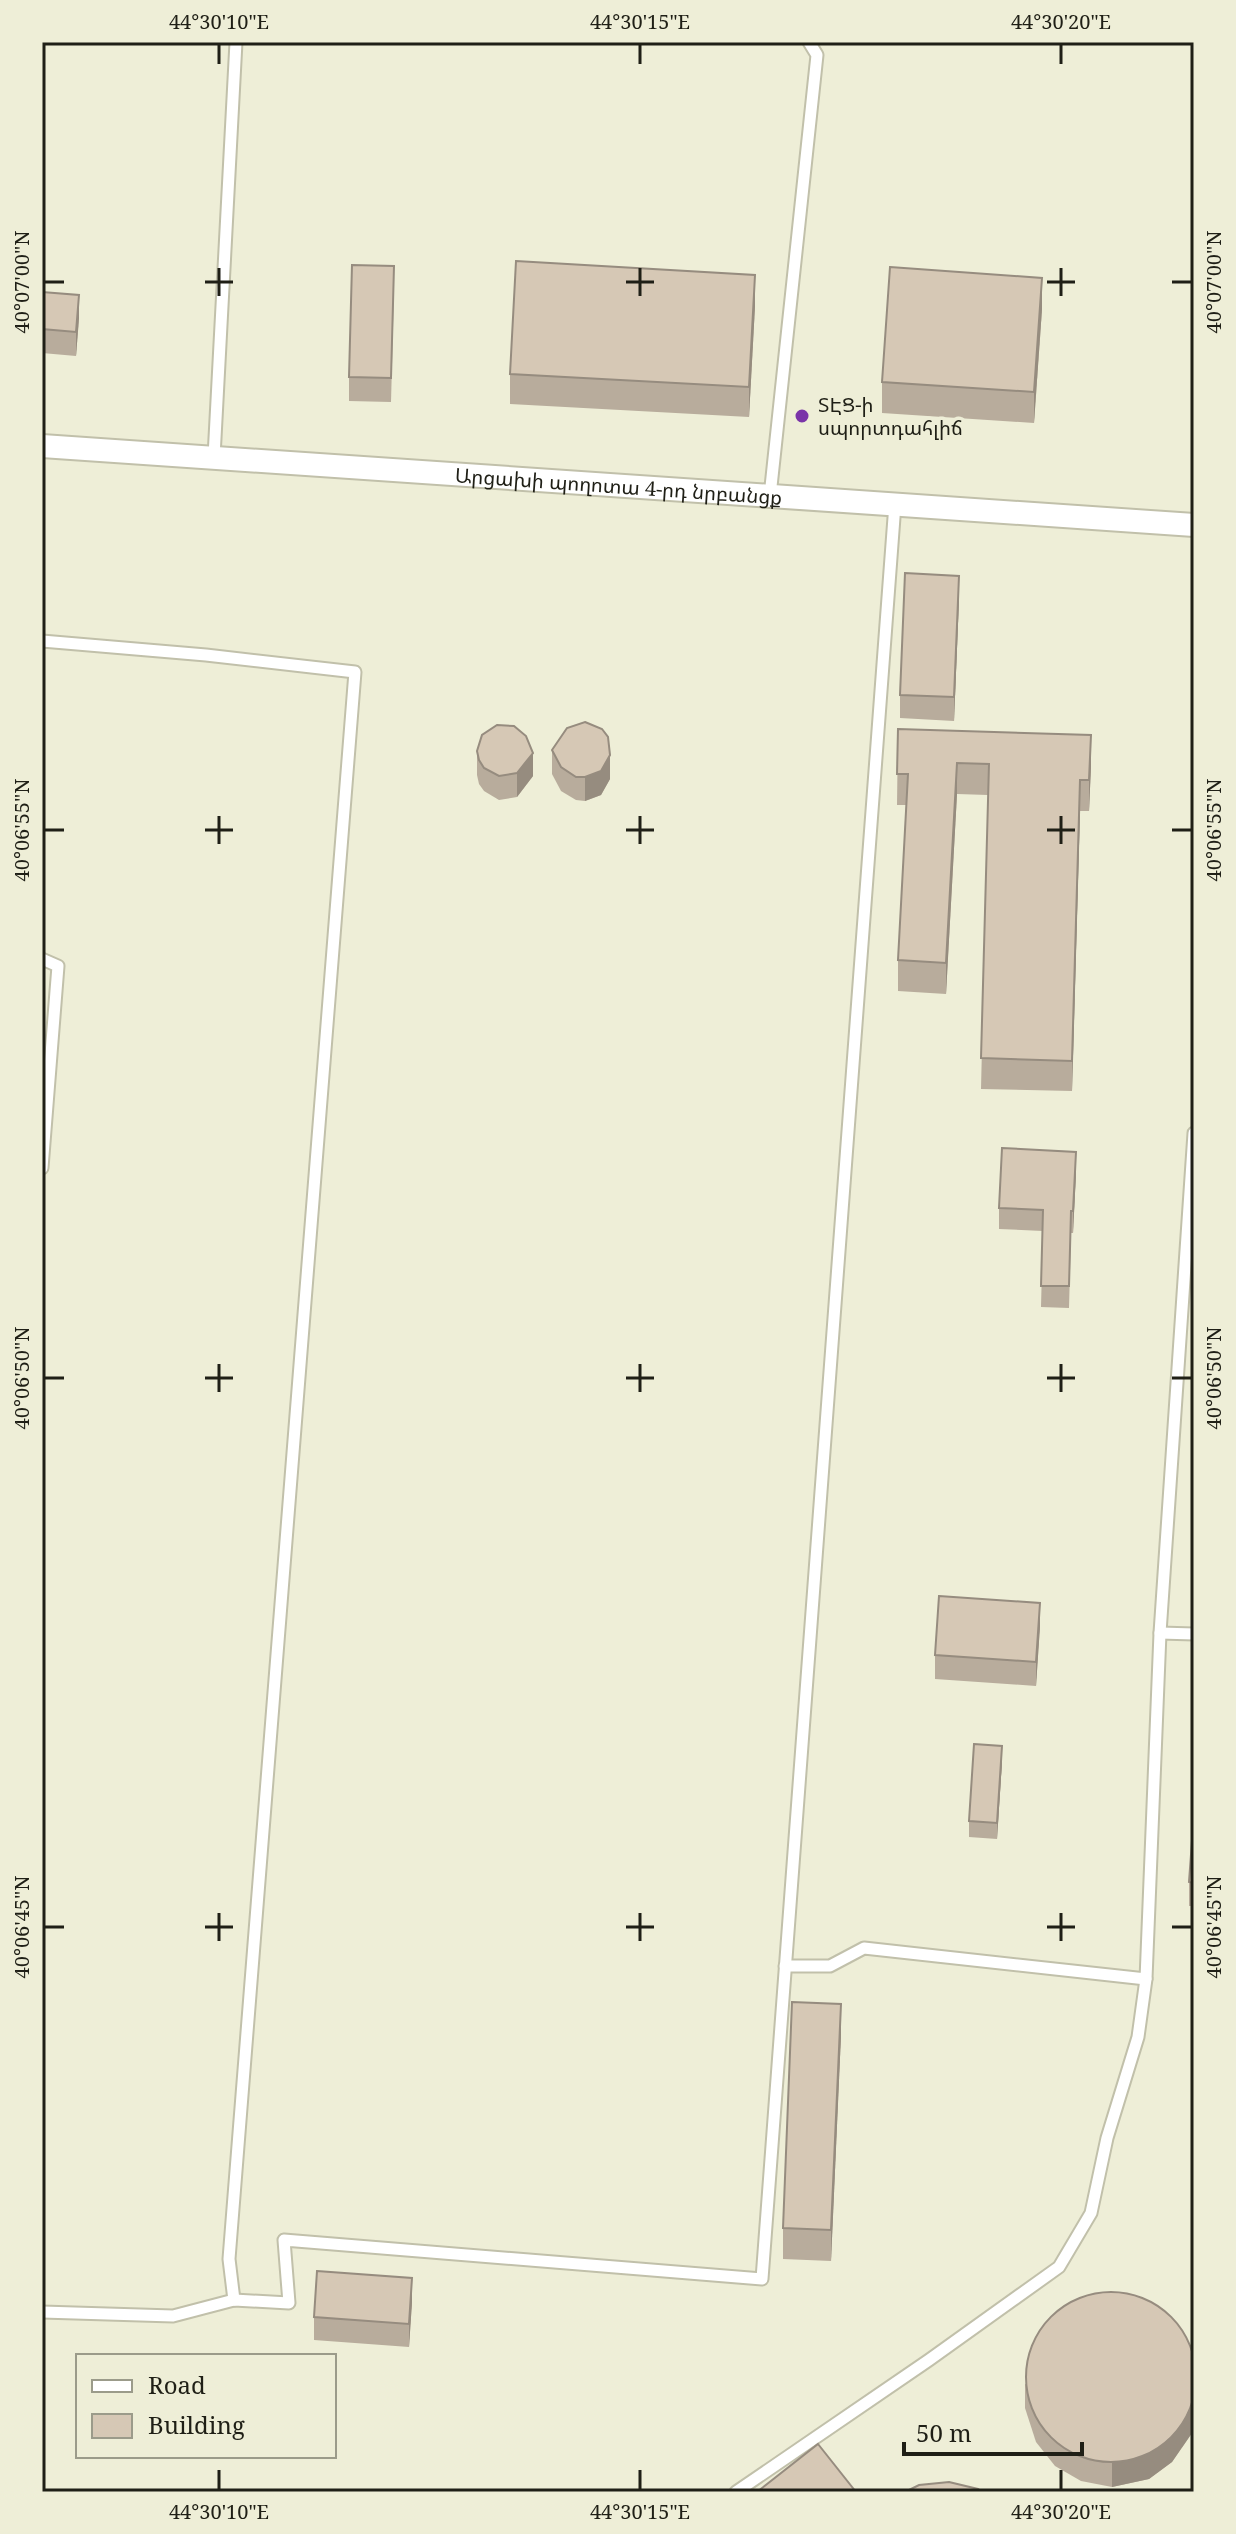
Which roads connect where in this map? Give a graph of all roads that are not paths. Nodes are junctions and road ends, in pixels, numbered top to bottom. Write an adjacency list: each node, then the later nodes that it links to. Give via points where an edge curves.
1 (236, 42): 4 (lane)
2 (809, 42): 5 (lane, via 817,55)
3 (42, 446): 4 (street, Արցախի պողոտա 4-րդ նրբանցք)
4 (214, 457): 5 (street, Արցախի պողոտա 4-րդ նրբանցք)
5 (770, 496): 6 (street, Արցախի պողոտա 4-րդ նրբանցք)
6 (895, 504): 7 (street, Արցախի պողոտա 4-րդ նրբանցք); 14 (lane)
7 (1194, 525)
8 (42, 641): 16 (lane, via 355,672 229,2259)
9 (42, 959): 11 (lane, via 58,966)
10 (1194, 1133): 12 (lane)
11 (42, 1168)
12 (1160, 1633): 13 (lane); 15 (lane)
13 (1194, 1634)
14 (785, 1966): 15 (lane, via 830,1966 864,1948); 16 (lane, via 762,2279 284,2240 289,2303)
15 (1146, 1979): 18 (lane, via 1138,2037 1091,2213 1059,2267)
16 (234, 2300): 17 (lane, via 173,2316)
17 (42, 2312)
18 (736, 2492)

